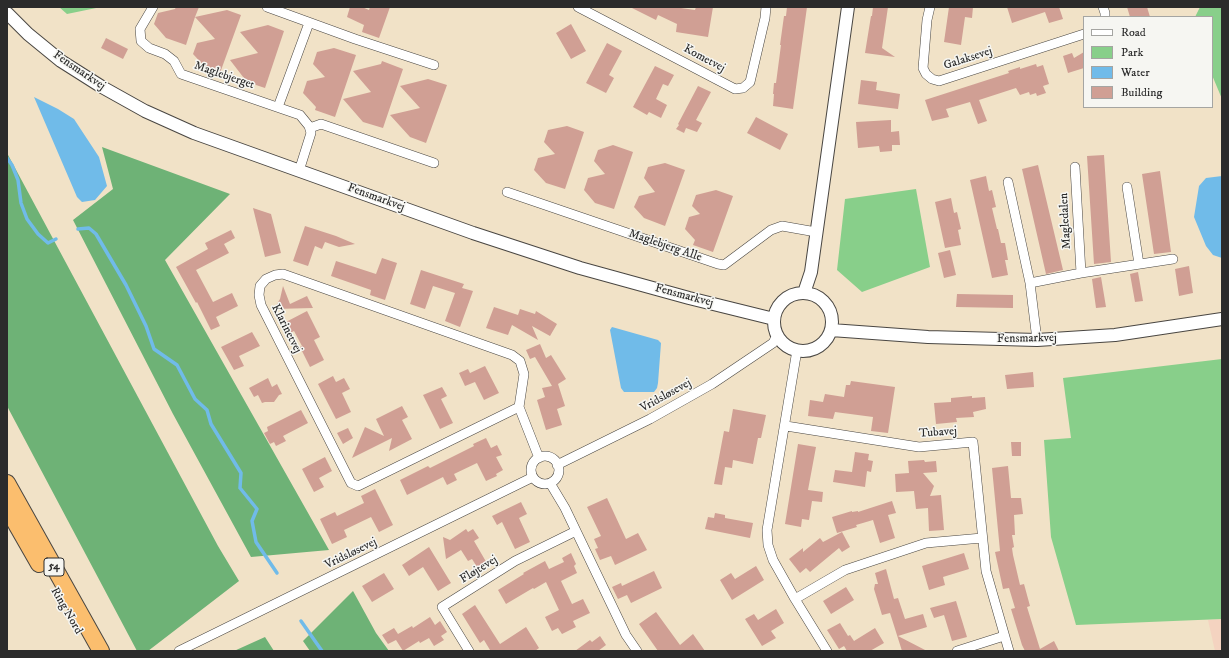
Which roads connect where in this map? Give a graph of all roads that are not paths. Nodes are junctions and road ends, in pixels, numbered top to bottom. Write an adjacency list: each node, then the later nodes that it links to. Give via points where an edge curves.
1 (153, 7): 11 (street, Maglebjerget, via 140,30 141,41 174,61 181,74)
2 (267, 7): 8 (street)
3 (578, 7): 4 (street, Kometvej, via 734,89 743,88 750,82)
4 (766, 7)
5 (848, 7): 19 (street)
6 (930, 7): 9 (street, Galaksevej, via 923,68 932,79 939,81)
7 (7, 13): 15 (street, Fensmarkvej, via 61,61 144,111 194,133)
8 (309, 23): 10 (street); 11 (street)
9 (1083, 34)
10 (434, 65)
11 (278, 107): 12 (street, Maglebjerget, via 300,115)
12 (310, 128): 13 (street, via 321,124); 15 (street, via 311,134)
13 (434, 163)
14 (1075, 167): 22 (street, Magledalen)
15 (299, 171): 25 (street, Fensmarkvej, via 580,268)
16 (1008, 182): 23 (street)
17 (1127, 187): 21 (street)
18 (507, 192): 19 (street, Maglebjerg Alle, via 724,265 772,230 782,226)
19 (816, 232): 24 (street, via 811,272)
20 (1173, 259): 21 (street)
21 (1139, 264): 22 (street)
22 (1081, 273): 23 (street)
23 (1030, 283): 29 (street)
24 (804, 293): 25 (street, via 784,300 776,310); 27 (street, via 813,294 827,305 831,317)
25 (774, 319): 28 (street)
26 (1222, 319): 29 (street, Fensmarkvej, via 1115,335)
27 (830, 330): 29 (street, Fensmarkvej, via 928,337); 30 (street, via 824,341 814,348)
28 (778, 335): 30 (street, via 789,347); 34 (street, Vridsløsevej, via 773,343 712,384 650,419)
29 (1037, 340)
30 (798, 350): 32 (street)
31 (519, 407): 31 (street, Klarinetvej, via 524,374 520,361 512,355 284,274 266,279 260,286 261,305 351,483 358,486); 33 (street)
32 (786, 426): 40 (street, Tubavej, via 919,447 973,442); 41 (street, via 767,530 773,560)
33 (539, 458): 34 (street, via 547,457); 35 (street, via 531,468)
34 (558, 465): 37 (street, via 559,473)
35 (533, 477): 37 (street, via 542,484); 45 (street, Vridsløsevej)
36 (7, 483): 44 (highway, 54)
37 (550, 483): 39 (street)
38 (7, 508): 43 (highway, Ring Nord / 54)
39 (576, 531): 46 (street, Fløjtevej, via 515,561 442,607); 47 (street, via 626,635)
40 (982, 538): 41 (street, via 926,543 845,570); 42 (street, Tubavej, via 986,571)
41 (795, 599): 48 (street)
42 (1004, 636): 49 (street); 50 (street, Tubavej)
43 (89, 651)
44 (101, 651)
45 (179, 651)
46 (469, 651)
47 (637, 651)
48 (827, 651)
49 (957, 651)
50 (1009, 651)

